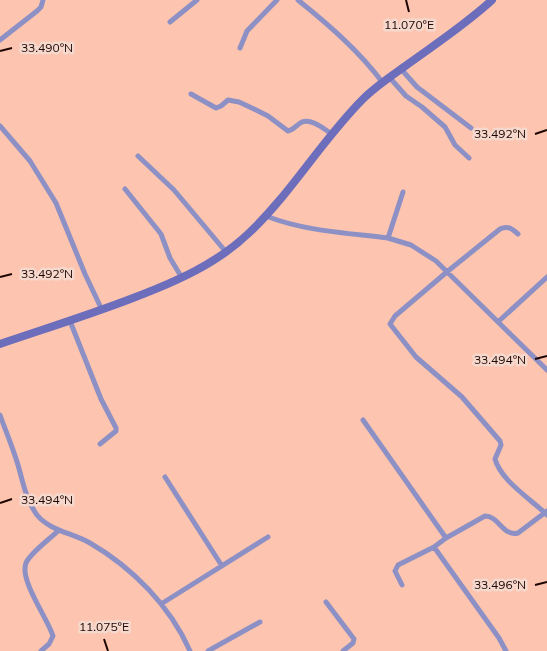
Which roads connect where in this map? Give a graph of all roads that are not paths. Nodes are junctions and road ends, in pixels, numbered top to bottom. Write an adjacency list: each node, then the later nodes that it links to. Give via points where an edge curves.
1 (42, 0): 7 (street, via 37,11)
2 (197, 0): 6 (street)
3 (277, 0): 8 (street, via 246,31)
4 (298, 0): 11 (street, via 368,63)
5 (492, 0): 9 (main road)
6 (170, 22)
7 (0, 40)
8 (240, 48)
9 (401, 69): 10 (main road); 14 (street, via 417,87)
10 (390, 78): 11 (main road); 17 (street, via 406,96 445,127 455,145)
11 (383, 83): 15 (main road, via 364,98)
12 (191, 94): 15 (street, via 216,108 228,100 239,102 268,116 288,131 306,121)
13 (0, 126): 27 (street, via 30,161 56,203)
14 (471, 128)
15 (332, 134): 20 (main road)
16 (138, 156): 23 (street, via 174,190)
17 (468, 158)
18 (125, 189): 26 (street, via 161,234)
19 (403, 192): 22 (street)
20 (266, 216): 22 (street, via 283,223); 23 (main road)
21 (518, 234): 24 (street, via 504,227)
22 (388, 238): 24 (street, via 421,250)
23 (226, 252): 26 (main road)
24 (448, 271): 29 (street); 36 (street, via 392,319 391,327 416,357 462,397 489,427 501,443 495,459 498,467)
25 (547, 277): 29 (street)
26 (182, 278): 27 (main road)
27 (102, 310): 28 (main road)
28 (70, 321): 30 (main road); 34 (street, via 116,428)
29 (499, 321): 31 (street)
30 (0, 344)
31 (547, 370)
32 (0, 415): 37 (street, via 32,507 45,522)
33 (363, 420): 39 (street)
34 (100, 444)
35 (165, 477): 41 (street)
36 (546, 513): 39 (street, via 518,533 509,533 495,519 485,516)
37 (59, 530): 44 (street, via 91,544 119,563); 46 (street, via 30,557 25,566 26,578 53,636)
38 (268, 537): 41 (street)
39 (446, 538): 40 (street)
40 (434, 547): 42 (street, via 398,565 395,571); 50 (street)
41 (222, 566): 44 (street)
42 (402, 585)
43 (326, 602): 49 (street, via 354,639)
44 (161, 604): 47 (street, via 182,632)
45 (260, 622): 48 (street)
46 (41, 651)
47 (190, 651)
48 (208, 651)
49 (343, 651)
50 (506, 651)

